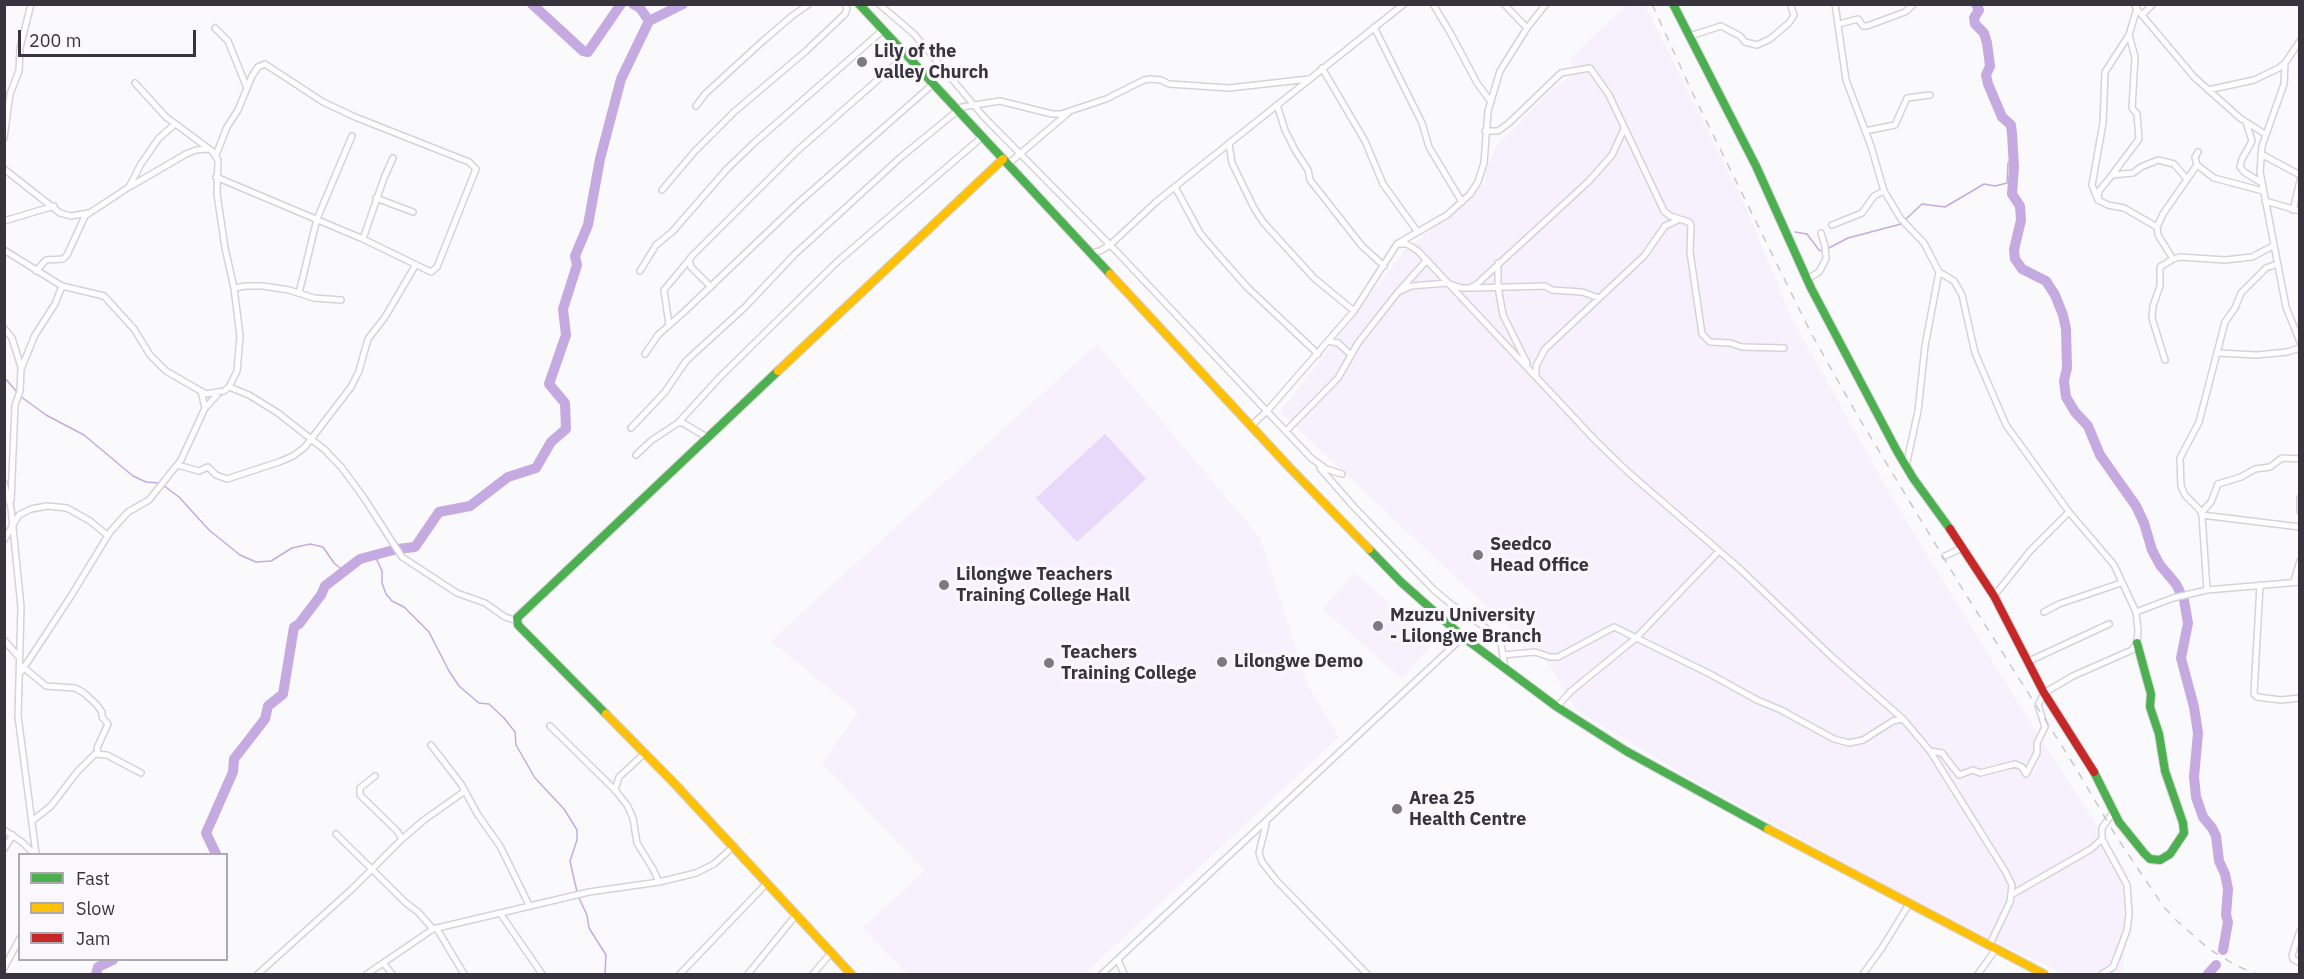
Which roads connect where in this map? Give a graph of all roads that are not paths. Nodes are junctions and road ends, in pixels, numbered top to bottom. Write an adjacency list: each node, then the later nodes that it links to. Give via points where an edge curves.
1 (31, 4): 48 (street)
2 (809, 4): 37 (street, via 764,40)
3 (845, 4): 67 (street, via 845,14 732,114)
4 (859, 4): 21 (street)
5 (879, 4): 35 (street, via 914,34)
6 (1404, 4): 18 (street)
7 (1433, 4): 34 (street)
8 (1504, 4): 20 (street)
9 (1546, 4): 20 (street)
10 (1673, 4): 23 (street)
11 (1790, 4): 23 (street, via 1794,15 1789,23 1757,45 1721,26)
12 (1835, 4): 17 (street)
13 (2153, 4): 16 (street)
14 (1913, 5): 17 (street, via 1905,12 1867,26 1858,19)
15 (2135, 6): 16 (street); 22 (street)
16 (2142, 15): 32 (street)
17 (1839, 24): 44 (street, via 1846,80)
18 (1374, 27): 27 (street); 73 (street, via 1422,123 1432,154)
19 (215, 28): 31 (street, via 232,49)
20 (1527, 28): 34 (street, via 1500,71)
21 (882, 30): 25 (street); 99 (street, via 754,142 656,245)
22 (2130, 35): 60 (street, via 2135,57 2132,108 2140,127 2139,139); 71 (street, via 2105,72 2103,123 2092,185)
23 (1690, 36): 101 (street, via 1756,166)
24 (2299, 44): 26 (street)
25 (906, 54): 30 (street); 92 (street, via 797,151)
26 (2285, 63): 32 (street, via 2254,80); 45 (street, via 2284,84)
27 (1322, 68): 28 (street); 83 (street, via 1365,141 1389,194)
28 (1309, 79): 36 (street); 39 (street, via 1228,88 1151,79)
29 (135, 84): 41 (street)
30 (933, 84): 38 (street); 104 (street, via 817,184)
31 (247, 88): 54 (street); 96 (street, via 258,67 265,64 323,102 474,164 475,173 437,267 431,272)
32 (2208, 90): 40 (street)
33 (1930, 94): 44 (street, via 1907,98 1895,125)
34 (1491, 102): 43 (street)
35 (975, 105): 38 (street); 39 (street, via 1000,101 1052,114); 52 (street)
36 (1277, 105): 49 (street); 97 (street, via 1310,180 1362,246)
37 (696, 106)
38 (957, 110): 47 (street); 133 (street, via 794,255 686,361 665,392)
39 (1070, 111): 52 (street)
40 (2245, 122): 45 (street); 64 (street, via 2252,141 2240,167)
41 (174, 125): 50 (street); 65 (street, via 159,138)
42 (1624, 129): 43 (street, via 1609,95 1590,68 1562,74 1509,123 1498,131); 79 (street, via 1664,211); 94 (street, via 1612,155 1589,182)
43 (1485, 131): 73 (street, via 1484,163 1478,182)
44 (1865, 131): 68 (street)
45 (2265, 134): 53 (street)
46 (352, 136): 78 (street)
47 (982, 137): 56 (street); 131 (street, via 837,262)
48 (4, 138)
49 (1229, 143): 66 (street); 112 (street, via 1232,163 1263,222 1314,279)
50 (208, 149): 54 (street); 65 (street, via 188,153)
51 (2198, 152): 57 (street)
52 (1021, 153): 56 (street); 87 (street)
53 (2261, 154): 59 (street); 64 (street)
54 (216, 155): 61 (street)
55 (393, 158): 70 (street)
56 (1005, 162): 90 (street); 136 (street)
57 (2197, 165): 62 (street); 69 (street, via 2214,178)
58 (4, 169): 74 (street)
59 (2300, 175)
60 (2112, 176): 62 (street, via 2133,173 2158,160 2174,164); 71 (street, via 2098,191)
61 (216, 177): 78 (street); 106 (street)
62 (2187, 179): 82 (street)
63 (2300, 181): 75 (street)
64 (2262, 183): 69 (street)
65 (129, 187): 77 (street)
66 (1174, 187): 87 (street); 121 (street, via 1200,233 1216,252)
67 (662, 190)
68 (1884, 191): 81 (street, via 1862,213); 100 (street, via 1900,219 1924,243)
69 (2263, 191): 72 (street)
70 (376, 198): 76 (street); 85 (street)
71 (2098, 200): 82 (street, via 2124,208)
72 (2265, 201): 75 (street); 88 (street)
73 (1462, 202): 83 (street)
74 (54, 206): 77 (street, via 71,216); 80 (street)
75 (2296, 211)
76 (412, 212)
77 (90, 213): 98 (street, via 82,221 67,255 46,260)
78 (317, 219): 85 (street); 109 (street)
79 (1679, 219): 110 (street, via 1665,226 1644,256); 117 (street, via 1691,225 1690,252 1700,328 1706,339 1748,348)
80 (4, 221)
81 (1832, 225)
82 (2157, 227): 91 (street)
83 (1417, 231): 86 (street)
84 (1821, 233): 101 (street, via 1826,259 1819,272)
85 (363, 239): 96 (street)
86 (1397, 244): 93 (street, via 1413,247); 97 (street)
87 (1110, 245): 90 (street); 130 (street)
88 (2273, 246): 91 (street, via 2252,257 2237,259); 95 (street)
89 (4, 250): 98 (street)
90 (1090, 253): 132 (street)
91 (2173, 259): 123 (street, via 2159,269 2160,286 2152,306)
92 (689, 260): 104 (street); 113 (street, via 664,290)
93 (1427, 260): 102 (street); 108 (street)
94 (1498, 263): 105 (street); 107 (street)
95 (2277, 264): 116 (street, via 2286,307); 119 (street, via 2266,268 2241,293 2225,322)
96 (415, 266): 135 (street, via 368,339 351,387)
97 (1384, 266): 112 (street)
98 (36, 271): 103 (street)
99 (640, 271)
100 (1940, 272): 141 (street); 147 (street, via 1954,280 1962,295 1975,353 2006,425)
101 (1807, 279): 141 (street)
102 (1447, 283): 107 (street); 108 (street, via 1411,286); 125 (street)
103 (62, 286): 124 (street); 127 (street, via 104,296 134,329 157,363)
104 (711, 287): 113 (street)
105 (1498, 287): 107 (street); 110 (street, via 1545,286); 125 (street, via 1503,315)
106 (234, 288): 109 (street, via 262,286); 126 (street, via 240,336 237,371)
107 (1470, 288)
108 (1398, 292): 122 (street)
109 (299, 293): 111 (street)
110 (1599, 298): 125 (street, via 1545,349 1536,366)
111 (341, 300)
112 (1354, 311): 115 (street)
113 (669, 325): 120 (street)
114 (4, 328): 124 (street, via 12,338)
115 (1328, 342): 121 (street); 122 (street, via 1338,343)
116 (2300, 342)
117 (1784, 348)
118 (2300, 348): 119 (street, via 2257,355)
119 (2218, 353): 148 (street, via 2199,422 2180,458 2181,486)
120 (645, 354)
121 (1318, 354): 130 (street)
122 (1351, 355): 134 (street, via 1338,378)
123 (2165, 360)
124 (21, 369): 145 (street, via 15,405)
125 (1536, 376): 154 (street, via 1594,440)
126 (229, 387): 128 (street); 135 (street, via 249,394)
127 (201, 391): 128 (street); 129 (street)
128 (219, 393): 129 (street)
129 (205, 408): 140 (street)
130 (1268, 411): 132 (street); 134 (street)
131 (678, 423): 136 (street); 137 (street)
132 (1251, 426): 166 (street, via 1401,582)
133 (631, 428)
134 (1286, 431): 138 (street)
135 (311, 438): 140 (street, via 292,456 227,479 208,467 199,471); 164 (street, via 342,468 402,557 458,593)
136 (708, 438): 164 (street, via 522,612)
137 (636, 455)
138 (1311, 458): 142 (street, via 1326,470); 170 (street, via 1434,590 1495,634)
139 (2300, 459): 148 (street, via 2282,458 2270,467 2218,483)
140 (178, 465): 151 (street, via 149,500 128,512)
141 (1906, 466): 153 (street)
142 (1342, 474)
143 (4, 483): 145 (street)
144 (2300, 498): 146 (street)
145 (11, 508): 149 (street)
146 (2300, 511)
147 (2069, 512): 158 (street, via 2114,565); 161 (street, via 2030,551)
148 (2202, 514): 150 (street); 160 (street)
149 (12, 527): 151 (street, via 24,512 57,506 90,521); 152 (street); 171 (street, via 21,608)
150 (2300, 527)
151 (107, 535): 173 (street, via 72,596)
152 (4, 540)
153 (1962, 548): 155 (street); 161 (street)
154 (1719, 551): 167 (street); 179 (street)
155 (1945, 556)
156 (2300, 561): 157 (street)
157 (2297, 582): 159 (street)
158 (2121, 583): 162 (street); 163 (street)
159 (2260, 585): 160 (street); 177 (street, via 2254,694)
160 (2207, 590): 163 (street)
161 (1994, 596): 172 (street)
162 (2044, 612)
163 (2136, 612): 169 (street)
164 (517, 621): 184 (street)
165 (2109, 624): 172 (street)
166 (1463, 637): 174 (street); 191 (street)
167 (1636, 638): 170 (street, via 1614,627 1558,657 1535,652); 178 (street); 179 (street, via 1834,739 1850,743 1863,740)
168 (4, 640): 171 (street)
169 (2138, 643): 176 (street, via 2127,653); 189 (street, via 2165,771 2184,833 2173,851 2155,860 2144,853)
170 (1503, 655): 174 (street)
171 (18, 656): 175 (street)
172 (2027, 662): 176 (street)
173 (23, 667): 175 (street); 183 (street, via 46,686 75,688 96,704 108,724)
174 (1505, 669): 178 (street)
175 (19, 676): 190 (street, via 18,716)
176 (2044, 693): 182 (street, via 2038,705 2044,727 2026,774 2015,764 1959,775 1942,753); 189 (street)
177 (2300, 698)
178 (1557, 707): 205 (street, via 1671,777)
179 (1903, 719): 182 (street)
180 (550, 726): 187 (street)
181 (431, 745): 188 (street)
182 (1930, 751): 204 (street, via 2005,871 2012,885)
183 (98, 753): 185 (street); 190 (street)
184 (645, 753): 187 (street, via 619,777); 197 (street)
185 (141, 773)
186 (375, 776): 195 (street, via 360,788 360,795)
187 (615, 790): 202 (street, via 631,811 637,843)
188 (465, 791): 195 (street); 206 (street, via 500,846)
189 (2114, 811): 196 (street, via 2102,828)
190 (32, 822): 200 (street)
191 (1266, 822): 214 (street); 229 (street, via 1262,862)
192 (4, 830): 194 (street)
193 (336, 834): 201 (street)
194 (13, 835): 198 (street); 199 (street)
195 (402, 839): 201 (street)
196 (2102, 839): 204 (street); 233 (street, via 2127,885 2129,914 2117,957)
197 (734, 846): 202 (street, via 706,869); 203 (street)
198 (4, 849)
199 (33, 853)
200 (35, 853)
201 (372, 870): 209 (street); 218 (street)
202 (659, 882): 206 (street, via 612,887)
203 (767, 883): 208 (street); 223 (street)
204 (2011, 895): 212 (street)
205 (1909, 904): 212 (street); 230 (street)
206 (529, 905): 207 (street)
207 (500, 914): 209 (street); 222 (street)
208 (796, 915): 213 (street); 224 (street)
209 (435, 929): 216 (street); 221 (street)
210 (2300, 932): 215 (street, via 2292,955)
211 (18, 942): 217 (street)
212 (1993, 948): 231 (street); 232 (street)
213 (831, 953): 225 (street); 226 (street)
214 (1118, 960): 227 (street); 228 (street)
215 (2300, 963)
216 (384, 964): 219 (street); 220 (street)
217 (4, 968)
218 (258, 975)
219 (367, 975)
220 (392, 975)
221 (464, 975)
222 (542, 975)
223 (680, 975)
224 (748, 975)
225 (813, 975)
226 (852, 975)
227 (1102, 975)
228 (1124, 975)
229 (1367, 975)
230 (1863, 975)
231 (1978, 975)
232 (2044, 975)
233 (2102, 975)

